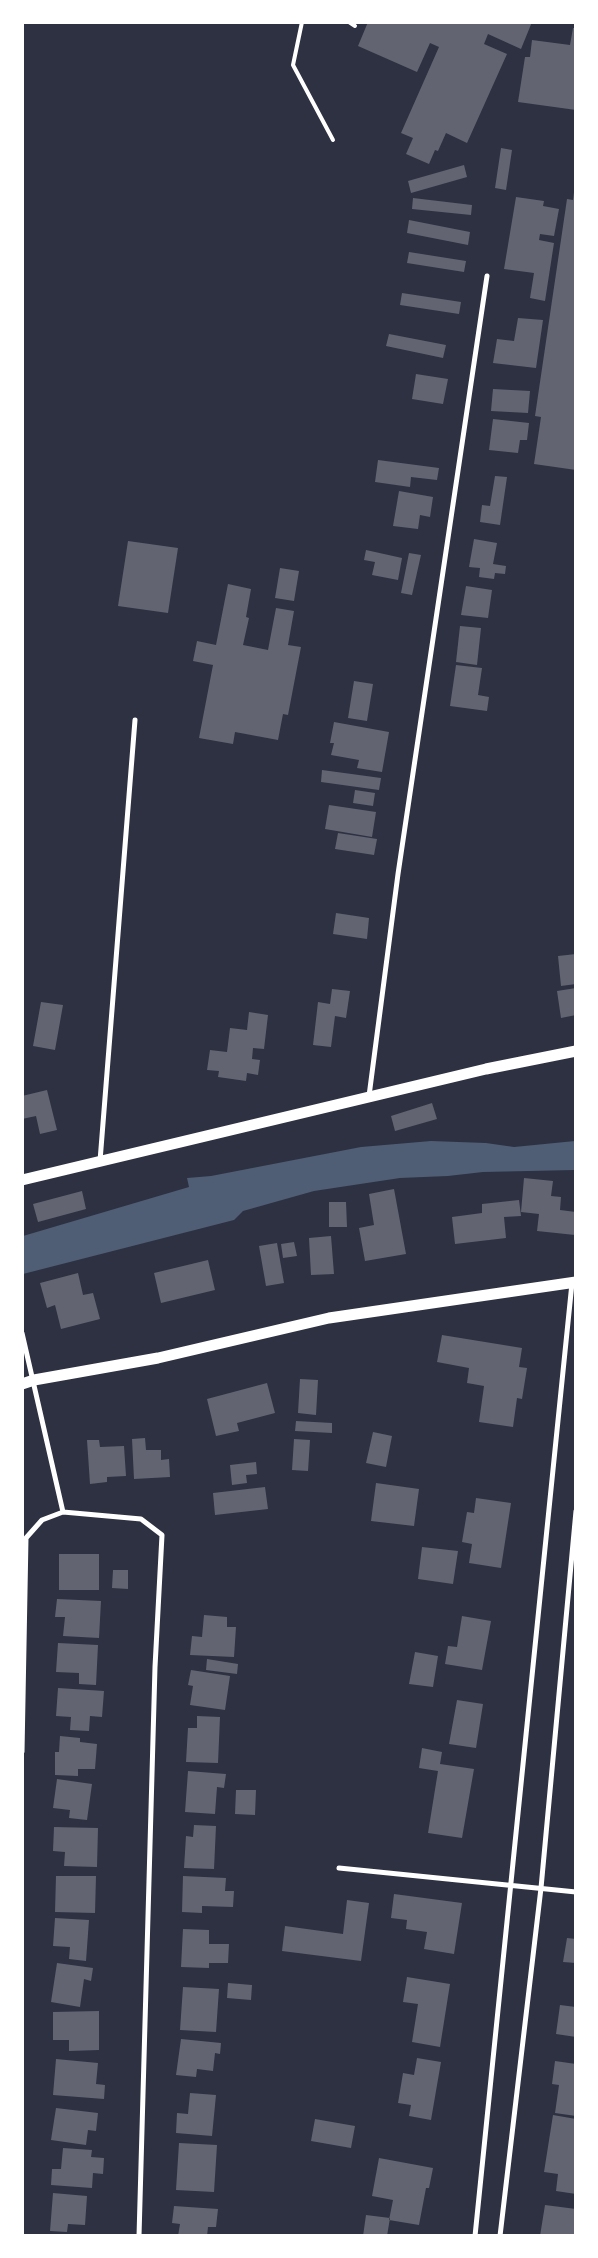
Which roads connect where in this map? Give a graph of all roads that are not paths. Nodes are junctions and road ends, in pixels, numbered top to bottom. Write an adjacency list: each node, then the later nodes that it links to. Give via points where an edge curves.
1 (302, 22): 4 (lane, via 293,65)
2 (349, 22): 3 (lane)
3 (355, 26)
4 (333, 140)
5 (487, 276): 8 (street)
6 (135, 720): 9 (street)
7 (576, 1051): 8 (main road)
8 (368, 1096): 9 (main road)
9 (100, 1162): 10 (main road)
10 (22, 1180)
11 (574, 1282): 13 (main road, via 329,1318 158,1358); 19 (street)
12 (22, 1334): 13 (street)
13 (34, 1380): 14 (main road); 16 (street)
14 (22, 1384)
15 (576, 1511): 20 (street)
16 (63, 1512): 17 (street, via 42,1520 26,1538); 22 (street, via 141,1520 162,1536)
17 (22, 1752)
18 (340, 1868): 19 (street)
19 (510, 1886): 20 (street); 23 (street)
20 (541, 1888): 21 (street); 24 (street)
21 (576, 1892)
22 (139, 2236)
23 (475, 2236)
24 (500, 2236)

